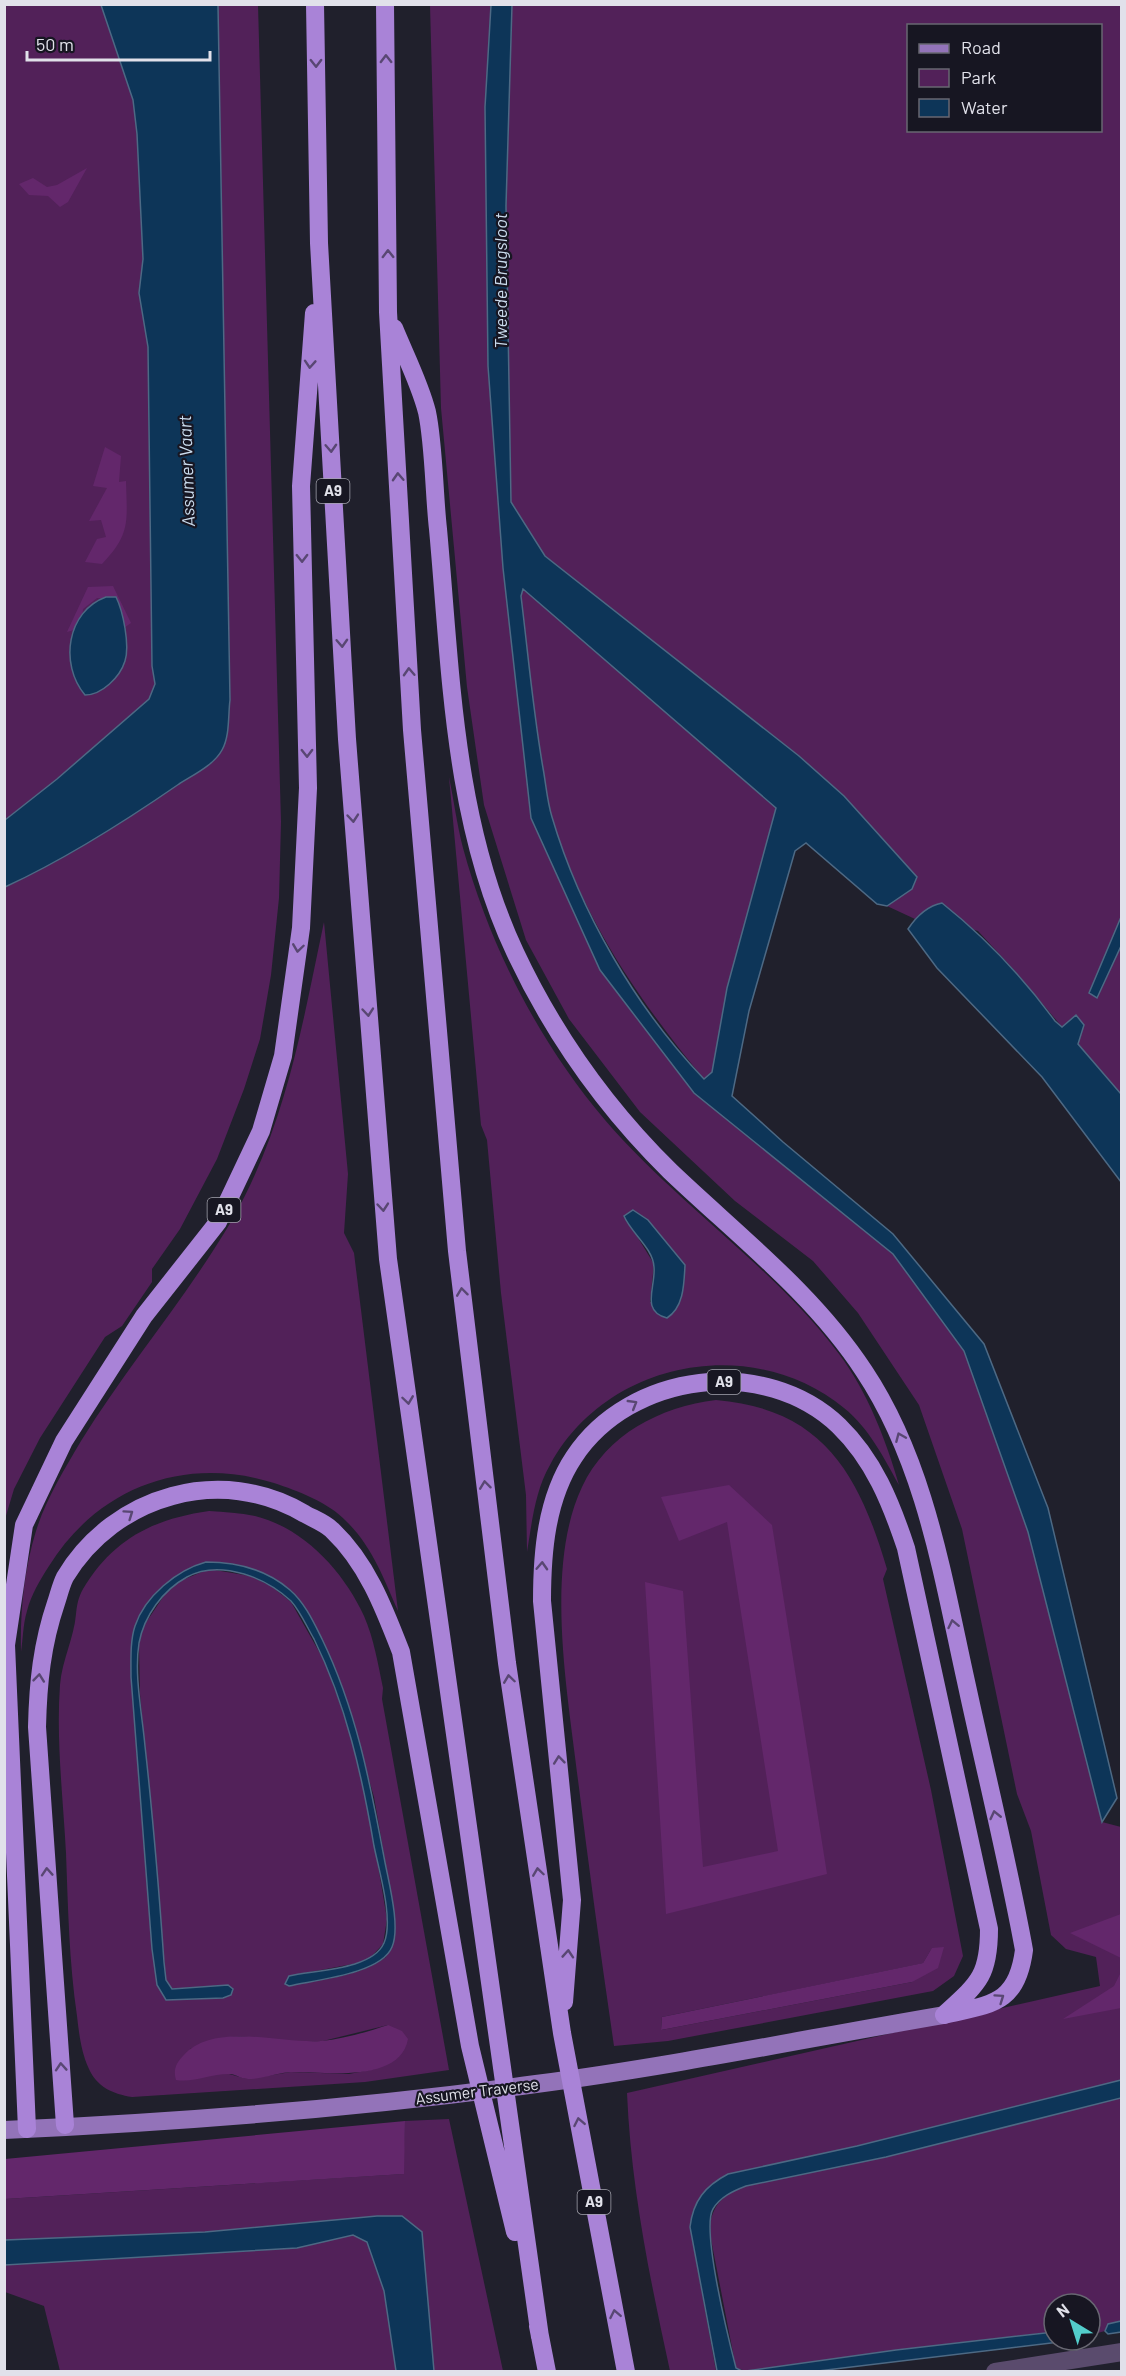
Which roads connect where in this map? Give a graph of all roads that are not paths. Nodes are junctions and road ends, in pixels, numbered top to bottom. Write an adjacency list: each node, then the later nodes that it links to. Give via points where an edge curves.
1 (315, 4): 3 (highway, A9, one-way to 3)
2 (385, 4): 4 (highway, A9, one-way to 2)
3 (319, 243): 8 (highway, A9, one-way to 8, via 301,486 308,788 301,928 283,1056 261,1131 218,1222 144,1316 64,1441 24,1525 6,1645); 10 (highway, A9, one-way to 10, via 351,792 388,1259)
4 (388, 312): 5 (highway, A9, one-way to 4, via 1005,1997 1021,1973 1024,1950 944,1580 913,1468 865,1372 830,1326 789,1282 667,1168 607,1103 552,1021 514,949 466,800 427,412); 6 (highway, A9, one-way to 4, via 507,1663 457,1251 416,796)
5 (944, 2014): 6 (highway, A9, one-way to 5, via 572,1900 542,1602 542,1562 549,1519 574,1457 616,1414 642,1399 684,1385 711,1382 766,1387 815,1408 838,1426 865,1457 888,1494 906,1548 989,1929 985,1971 970,1992); 7 (main road, Assumer Traverse, via 537,2084 193,2119)
6 (562, 2033): 13 (highway, A9, one-way to 6)
7 (65, 2125): 8 (main road, Assumer Traverse); 10 (highway, A9, one-way to 10, via 37,1727 44,1643 64,1578 94,1539 134,1509 176,1493 232,1488 285,1501 331,1529 361,1565 401,1652 470,2046)
8 (27, 2129): 9 (main road, Assumer Traverse)
9 (4, 2130)
10 (540, 2337): 12 (highway, A9)
11 (1122, 2352): 14 (street)
12 (547, 2372)
13 (626, 2372)
14 (995, 2372)

